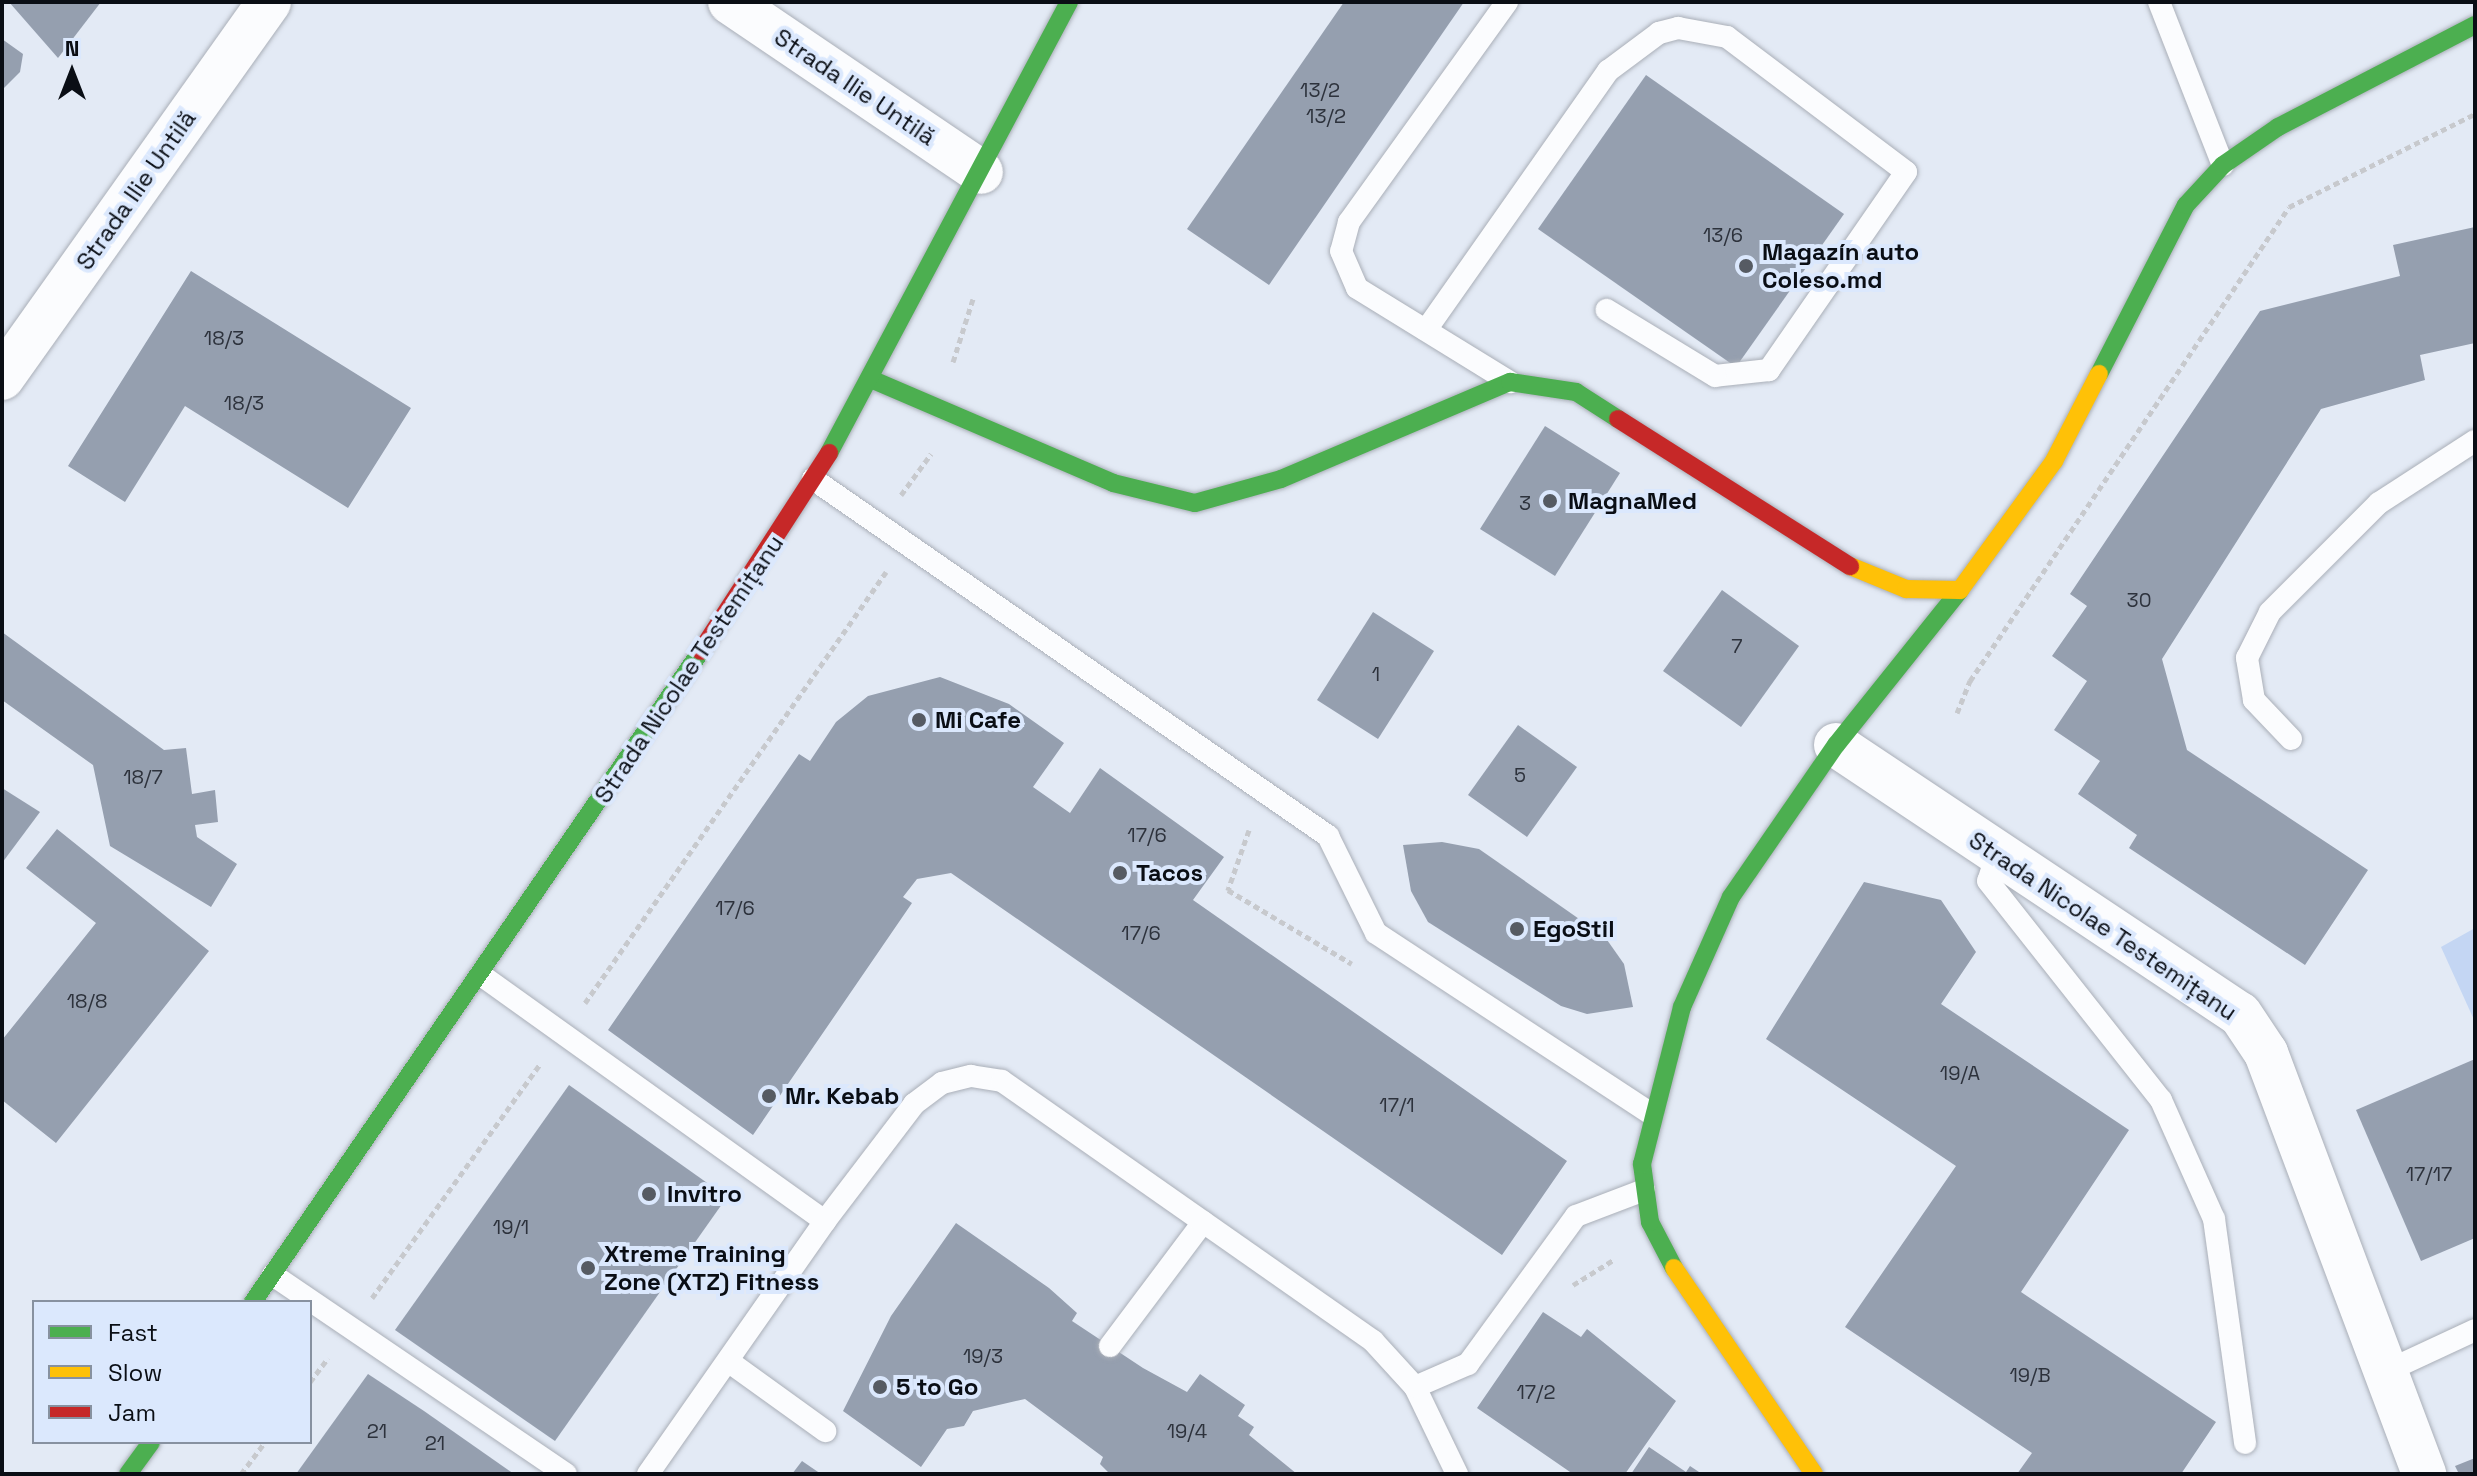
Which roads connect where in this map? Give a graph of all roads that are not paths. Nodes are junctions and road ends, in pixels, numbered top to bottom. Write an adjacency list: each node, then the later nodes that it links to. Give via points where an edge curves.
1 (269, 2): 11 (street, Strada Ilie Untilă)
2 (730, 2): 8 (street, Strada Ilie Untilă)
3 (1069, 2): 8 (street, Strada Nicolae Testemițanu)
4 (1507, 2): 10 (lane, via 1349,222 1341,251 1357,288)
5 (2159, 2): 7 (lane)
6 (2475, 25): 7 (street, via 2278,127)
7 (2223, 165): 16 (street, via 2178,218 2054,461)
8 (981, 172): 12 (street, Strada Nicolae Testemițanu)
9 (1607, 310): 10 (lane, via 1715,376 1769,370 1906,172 1727,37 1678,28 1659,33 1608,71)
10 (1426, 330): 13 (lane)
11 (2, 378)
12 (873, 380): 13 (street, via 1113,483 1195,503 1281,479); 15 (street, Strada Nicolae Testemițanu)
13 (1510, 382): 16 (street, via 1576,392 1852,567 1906,589)
14 (2475, 441): 17 (lane, via 2379,503 2270,612 2247,658 2249,672 2254,700)
15 (813, 479): 20 (street, Strada Nicolae Testemițanu); 21 (lane, via 1328,836 1344,857 1376,933)
16 (1960, 590): 18 (street)
17 (2291, 739)
18 (1836, 745): 19 (street, Strada Nicolae Testemițanu); 21 (street, via 1731,897 1682,1007)
19 (1997, 854): 32 (street, Strada Nicolae Testemițanu, via 2240,1014 2266,1053); 35 (lane, via 1988,881 2161,1100 2214,1219)
20 (481, 975): 23 (lane); 25 (street, Strada Nicolae Testemițanu)
21 (1652, 1114): 22 (street)
22 (1644, 1190): 33 (lane, via 1576,1216 1468,1364); 41 (street, via 1667,1258)
23 (825, 1221): 24 (lane, via 914,1104 942,1083 971,1076 1002,1081); 31 (lane)
24 (1203, 1222): 30 (lane); 33 (lane, via 1373,1341)
25 (273, 1275): 26 (street, Strada Nicolae Testemițanu); 27 (lane)
26 (254, 1300)
27 (309, 1300)
28 (312, 1302): 38 (lane)
29 (2475, 1330): 32 (lane)
30 (1110, 1346)
31 (728, 1361): 34 (lane); 39 (lane)
32 (2385, 1372): 42 (street, Strada Nicolae Testemițanu)
33 (1415, 1387): 40 (lane)
34 (825, 1431)
35 (2245, 1443)
36 (150, 1444): 37 (street)
37 (128, 1474)
38 (566, 1474)
39 (648, 1474)
40 (1457, 1474)
41 (1814, 1474)
42 (2424, 1474)

